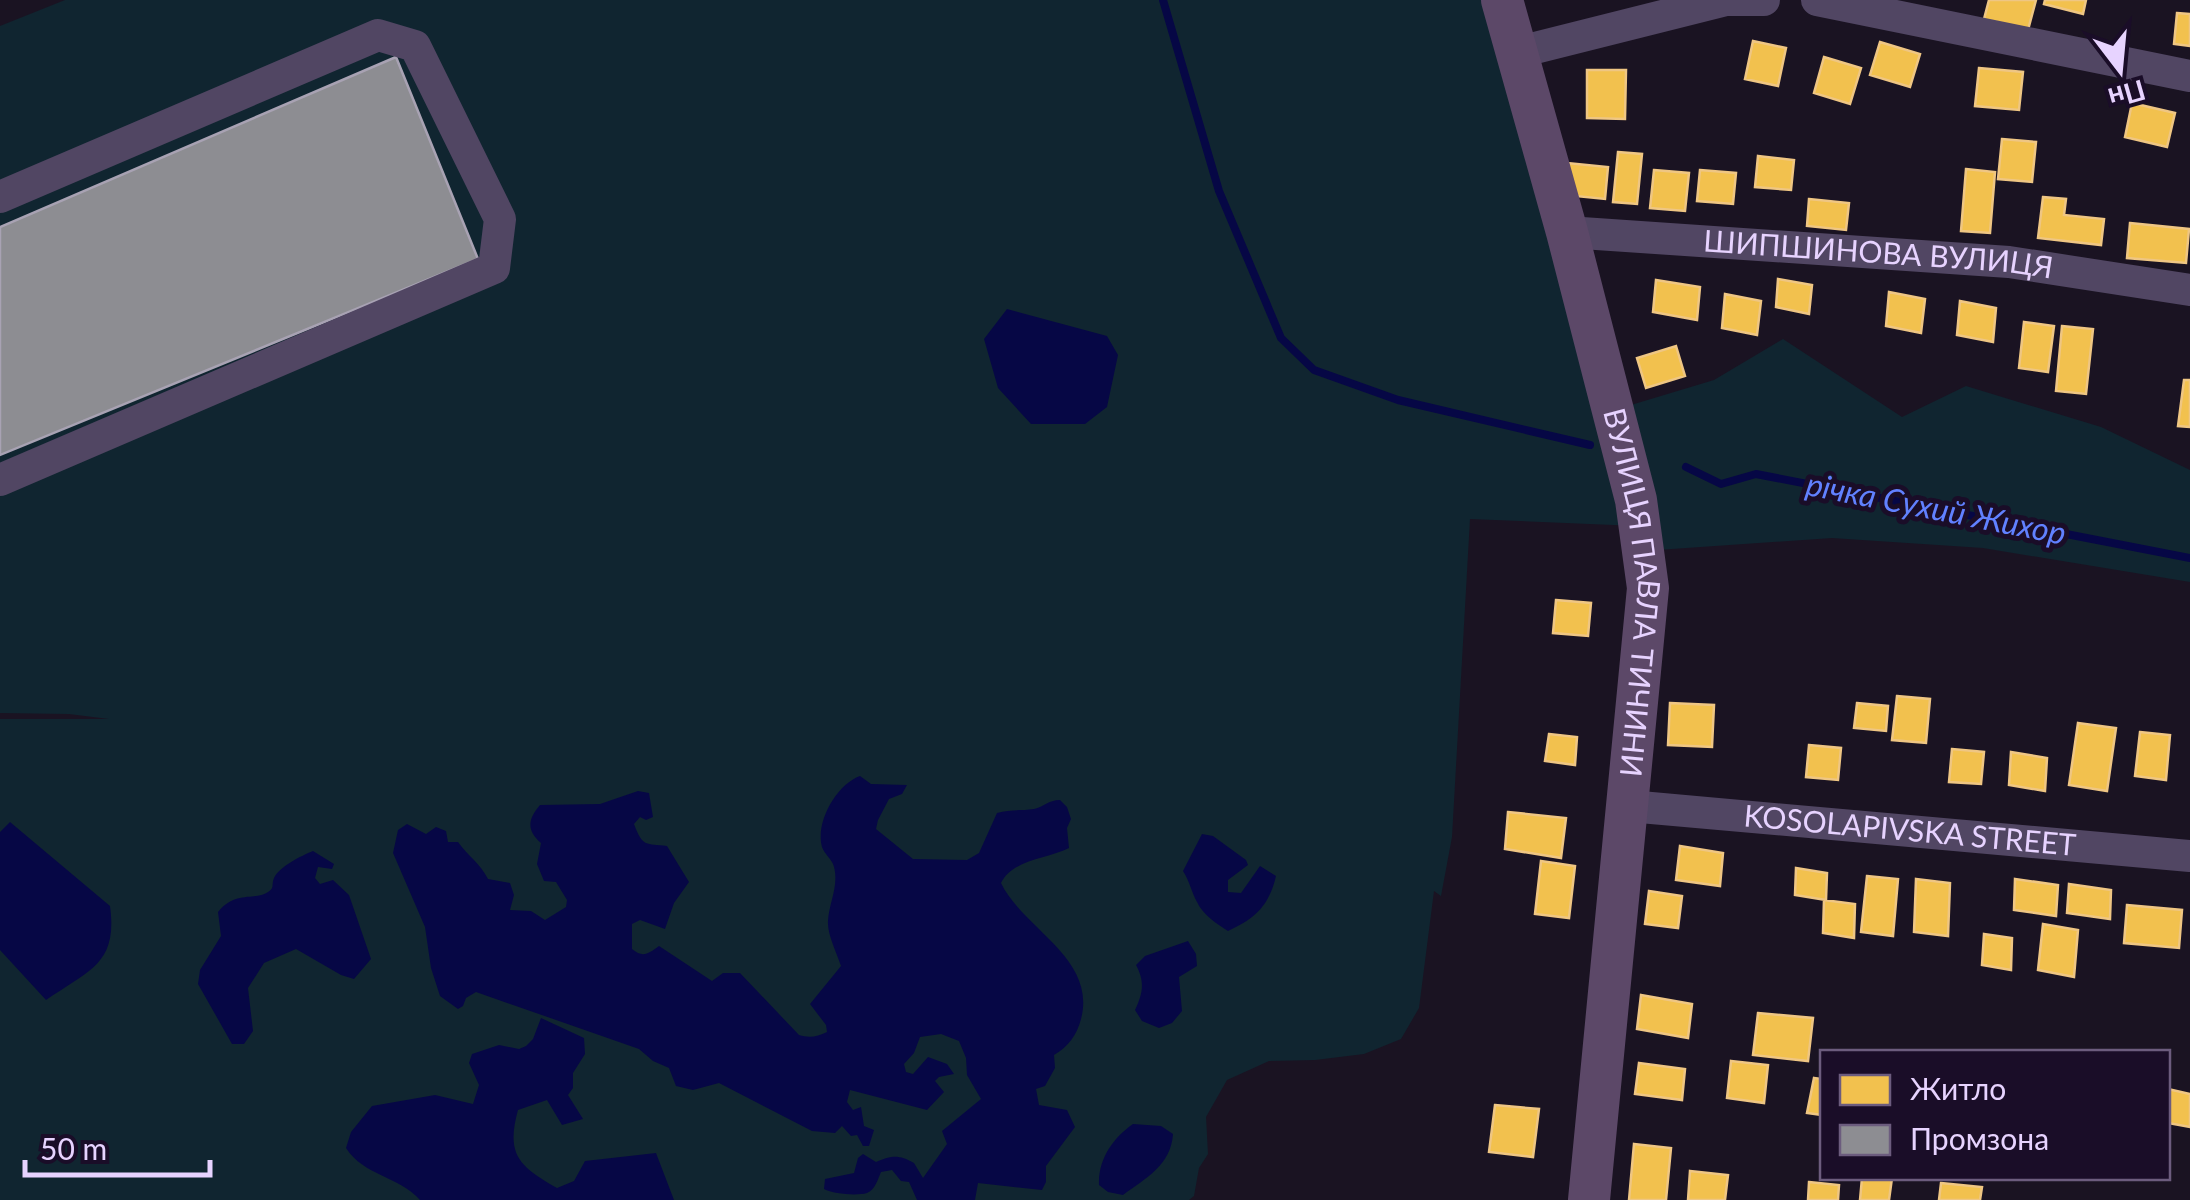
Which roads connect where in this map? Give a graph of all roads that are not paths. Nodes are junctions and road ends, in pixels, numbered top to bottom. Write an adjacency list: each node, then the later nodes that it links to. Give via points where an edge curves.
1 (1502, 0): 4 (main road, ВУЛИЦЯ ПАВЛА ТИЧИНИ)
2 (1764, 0): 4 (street, via 1726,0)
3 (1817, 0): 5 (street)
4 (1515, 54): 7 (main road, ВУЛИЦЯ ПАВЛА ТИЧИНИ)
5 (2190, 76)
6 (0, 197): 9 (street, via 378,35 416,46 500,219 494,268)
7 (1567, 232): 8 (street, ШИПШИНОВА ВУЛИЦЯ, via 2008,262); 10 (main road, ВУЛИЦЯ ПАВЛА ТИЧИНИ, via 1636,500 1648,588)
8 (2190, 290)
9 (0, 480)
10 (1629, 806): 11 (street, KOSOLAPIVSKA STREET); 12 (main road, ВУЛИЦЯ ПАВЛА ТИЧИНИ)
11 (2190, 856)
12 (1589, 1200)

